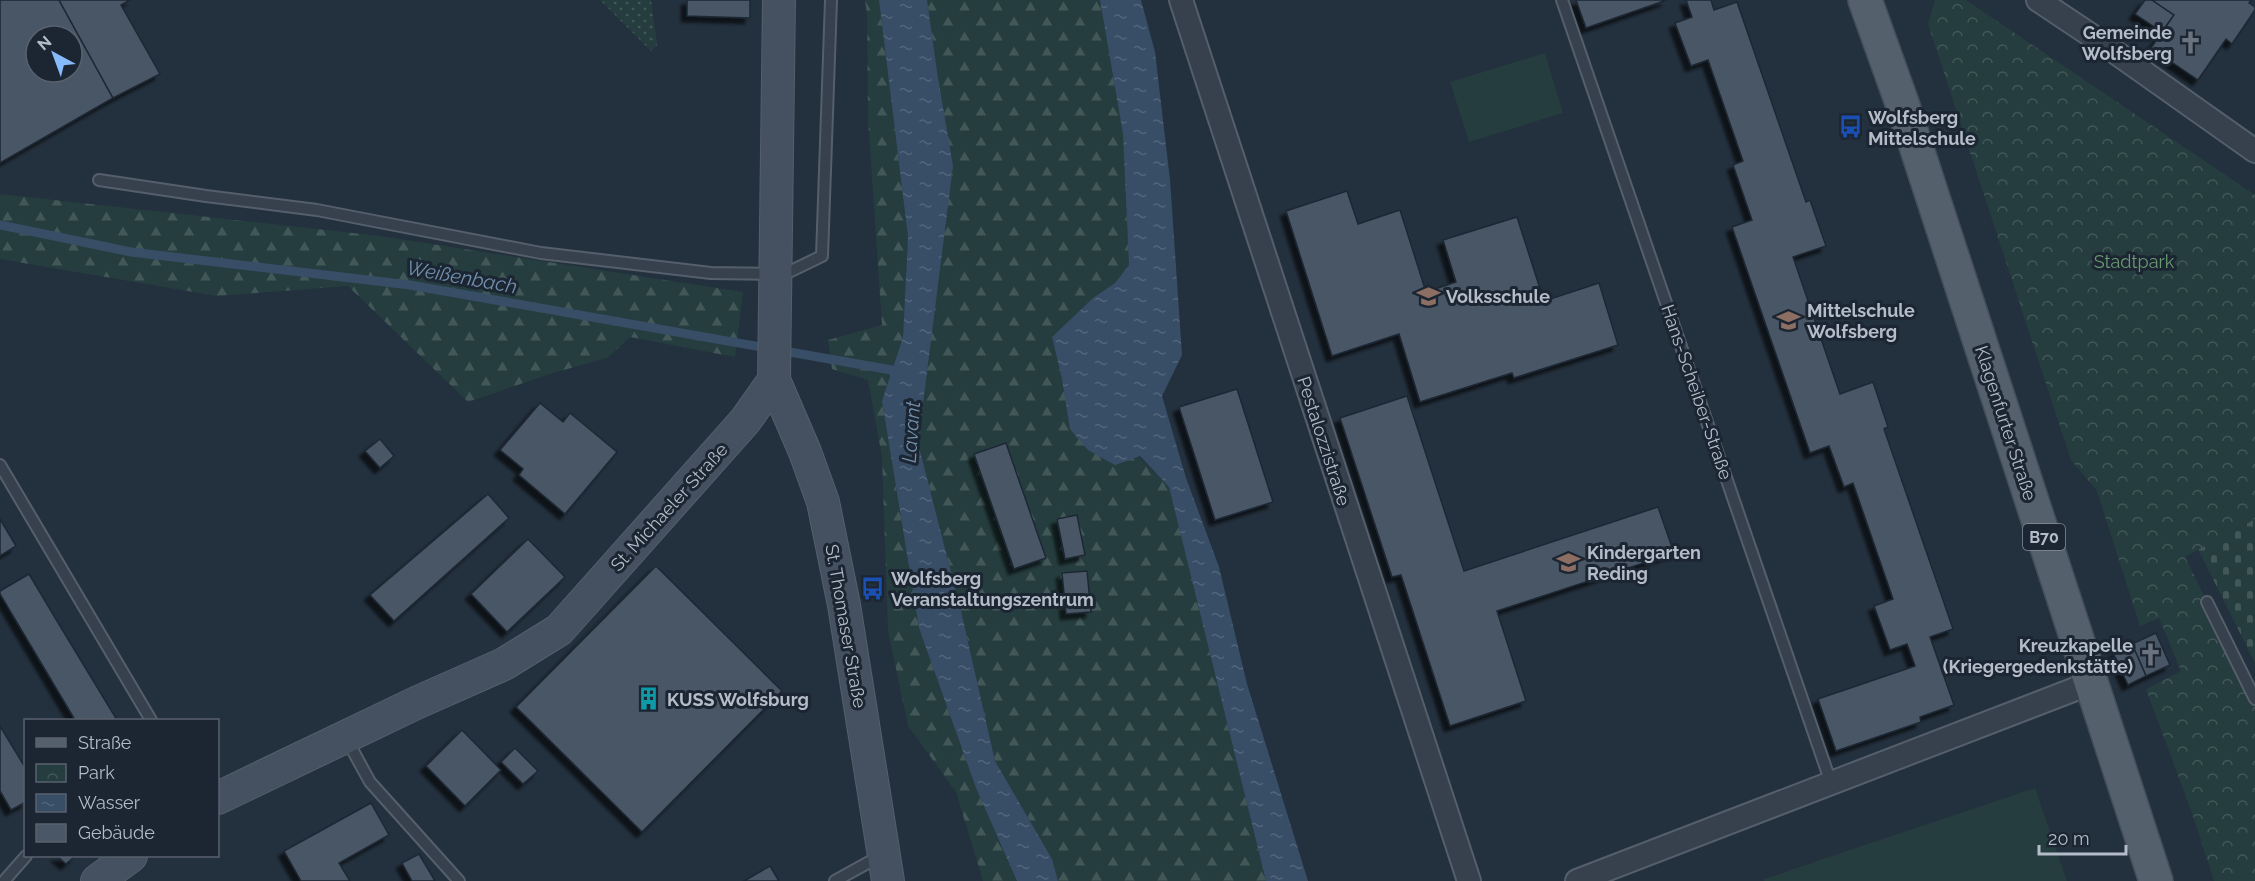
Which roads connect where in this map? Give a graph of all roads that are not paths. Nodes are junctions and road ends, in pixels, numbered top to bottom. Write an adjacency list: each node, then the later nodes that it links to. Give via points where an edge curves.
1 (779, 0): 9 (main road)
2 (831, 0): 9 (lane, via 822,256)
3 (1181, 0): 26 (street, Pestalozzistraße)
4 (1562, 0): 17 (lane, Hans-Scheiber-Straße)
5 (1865, 0): 13 (main road, Klagenfurter Straße / B70)
6 (2038, 0): 7 (street)
7 (2255, 151)
8 (99, 180): 9 (lane, via 317,210 541,253 711,273)
9 (775, 274): 10 (main road)
10 (774, 380): 16 (main road, St. Michaeler Straße, via 745,421 559,630 504,664); 21 (main road, St. Thomaser Straße, via 823,502 844,605)
11 (0, 465): 15 (lane)
12 (2207, 602): 14 (lane)
13 (2091, 683): 17 (street); 28 (main road, Klagenfurter Straße / B70)
14 (2255, 699)
15 (150, 719)
16 (346, 737): 18 (main road, St. Michaeler Straße); 24 (lane, via 370,782)
17 (1832, 783): 27 (street)
18 (219, 798)
19 (24, 857): 23 (lane)
20 (128, 857): 22 (main road)
21 (886, 868): 25 (lane)
22 (101, 879)
23 (4, 881)
24 (459, 881)
25 (835, 881)
26 (1469, 881)
27 (1577, 881)
28 (2156, 881)

